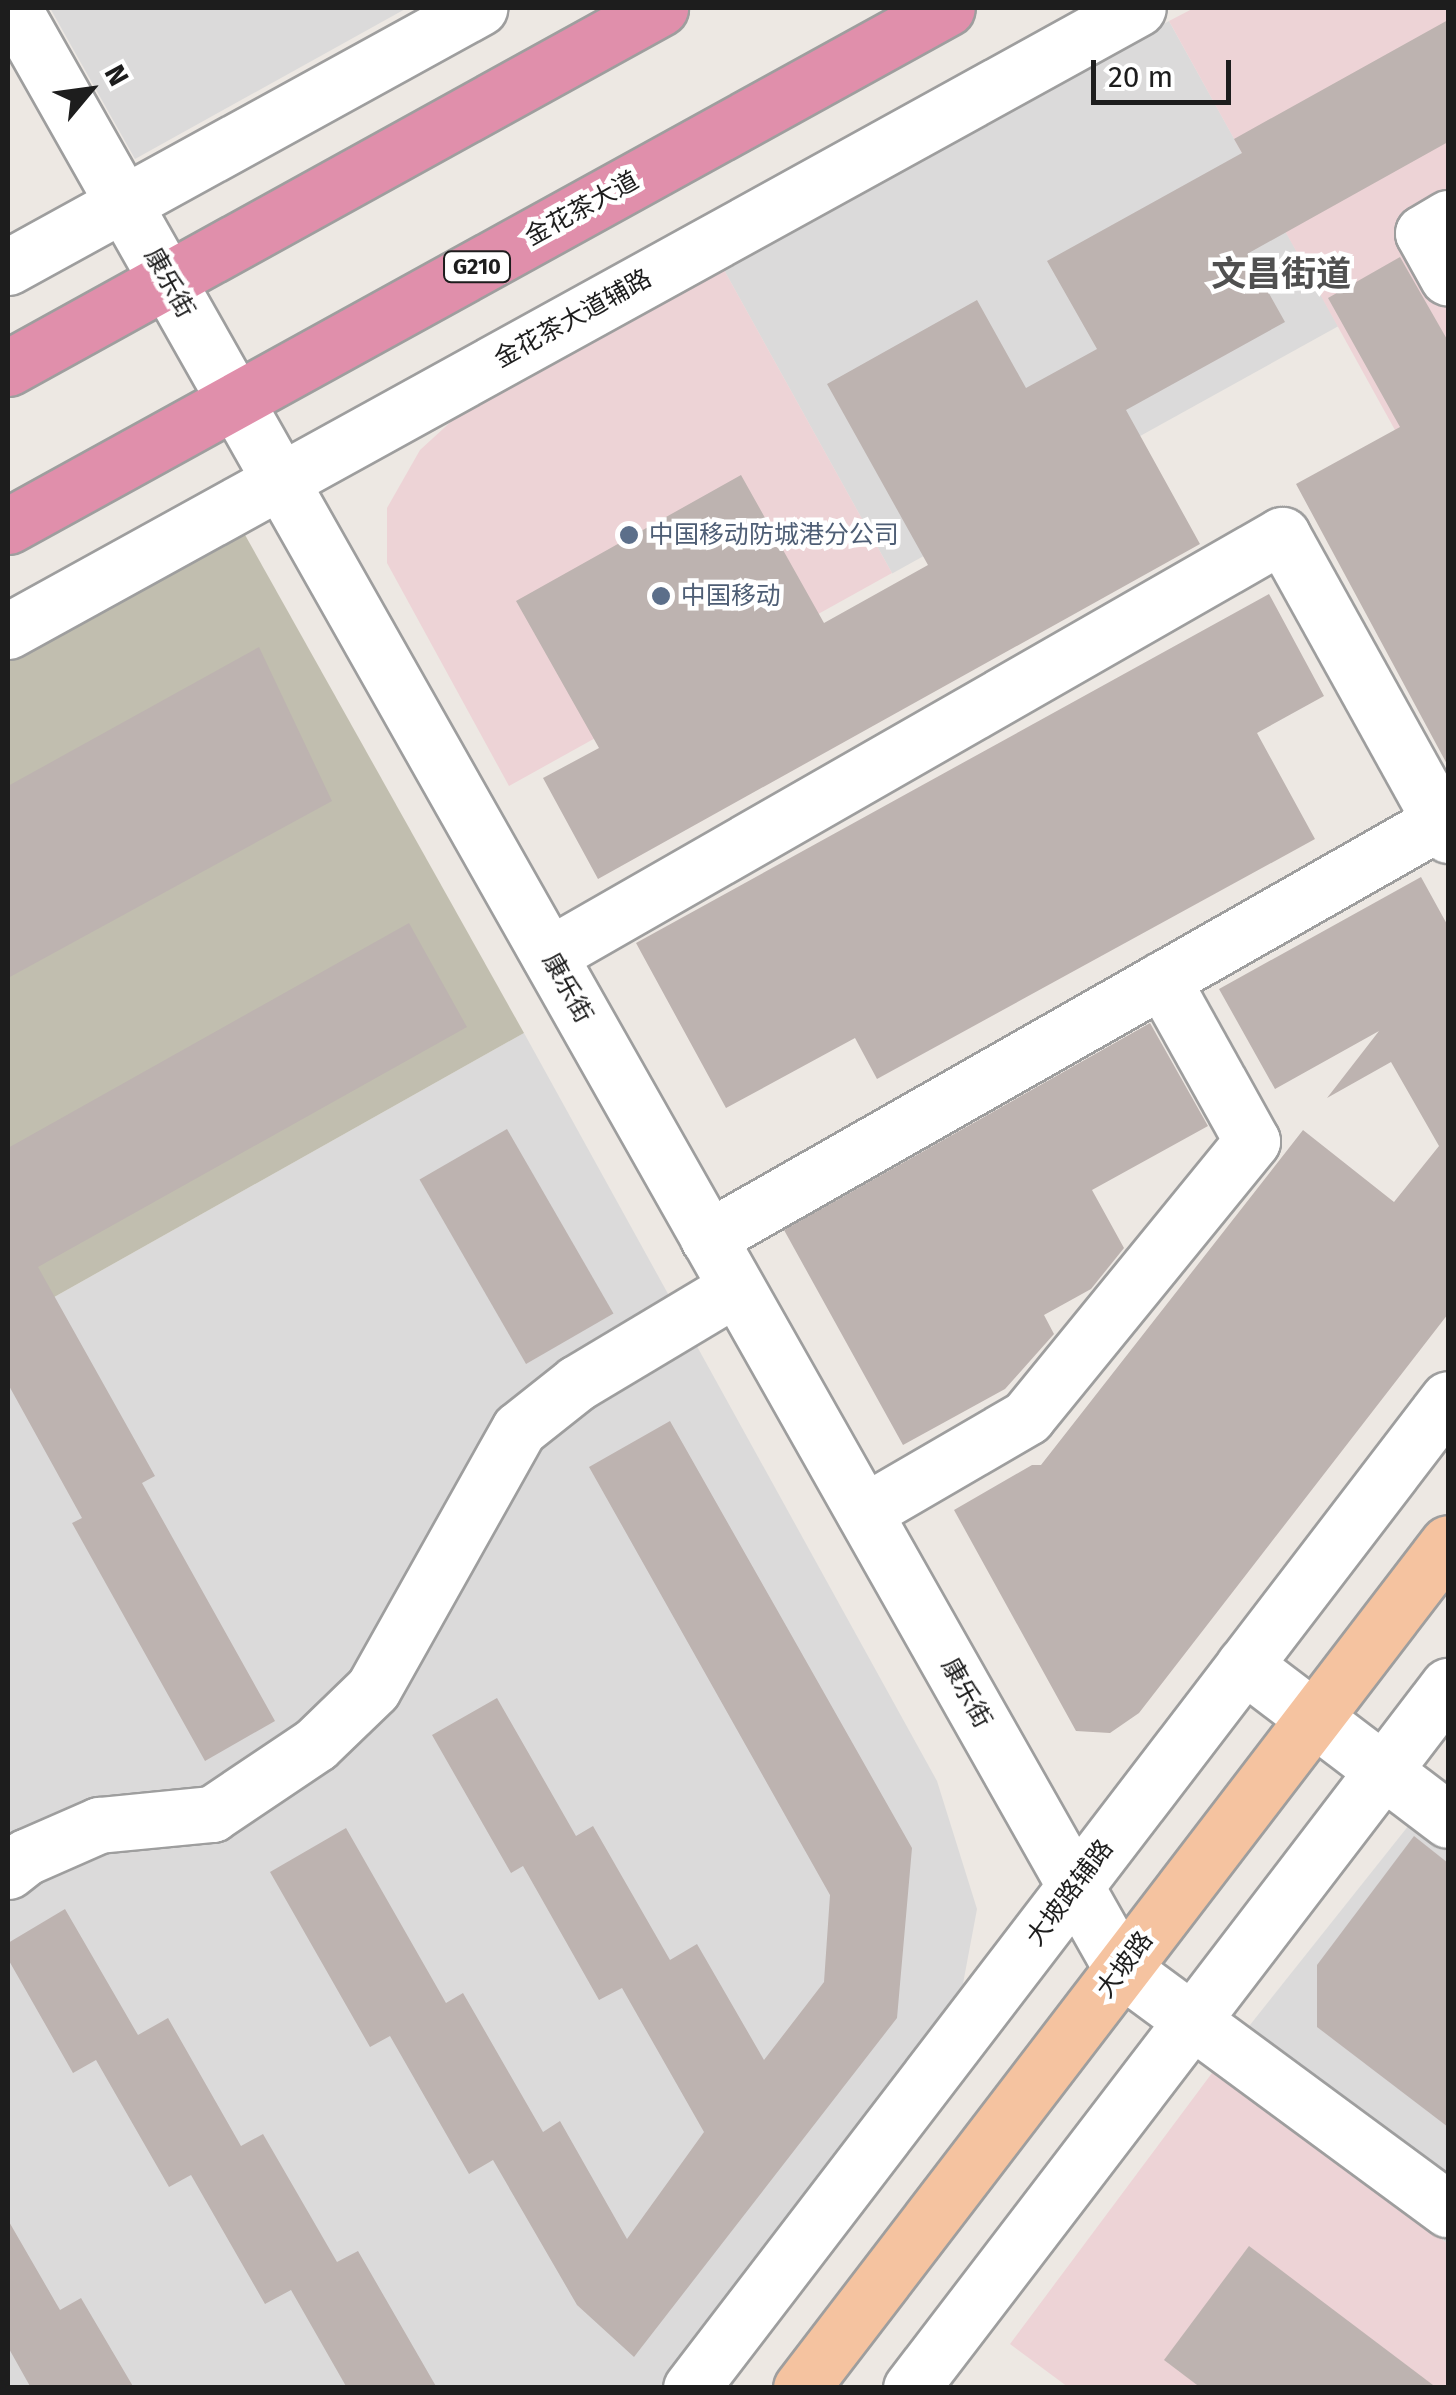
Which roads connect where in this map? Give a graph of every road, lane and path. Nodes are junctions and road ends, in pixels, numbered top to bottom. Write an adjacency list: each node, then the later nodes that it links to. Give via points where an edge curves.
1 (13, 8): 6 (street, 康乐街)
2 (479, 8): 6 (street)
3 (660, 8): 10 (highway)
4 (946, 8): 12 (highway, 金花茶大道 / G210)
5 (1138, 8): 13 (street, 金花茶大道辅路)
6 (124, 204): 8 (street); 10 (street, 康乐街)
7 (1448, 218): 9 (street, via 1423,233)
8 (8, 267)
9 (1448, 278)
10 (167, 280): 11 (highway); 12 (street, 康乐街)
11 (8, 368)
12 (234, 400): 13 (street, 康乐街); 14 (highway, 金花茶大道 / G210)
13 (280, 481): 15 (street, 金花茶大道辅路); 17 (street, 康乐街)
14 (8, 526)
15 (8, 631)
16 (1445, 828): 17 (street, via 1282,535); 18 (street)
17 (548, 955): 19 (street, 康乐街)
18 (1162, 980): 19 (street); 22 (street, via 1252,1141 1027,1417)
19 (708, 1238): 20 (street, 康乐街)
20 (736, 1288): 22 (street, 康乐街); 29 (street, via 578,1383 518,1429 373,1689 316,1744 212,1814 99,1825)
21 (1448, 1398): 24 (street, 大坡路辅路)
22 (864, 1512): 30 (street, 康乐街)
23 (1448, 1542): 26 (main road, 大坡路)
24 (1244, 1665): 26 (street); 30 (street, 大坡路辅路)
25 (1448, 1686): 27 (street)
26 (1314, 1717): 27 (street); 31 (main road, 大坡路)
27 (1384, 1771): 28 (street); 32 (street)
28 (1448, 1820)
29 (8, 1870)
30 (1074, 1886): 31 (street, 康乐街); 34 (street, 大坡路辅路)
31 (1122, 1969): 32 (street); 35 (main road, 大坡路)
32 (1192, 2020): 33 (street); 36 (street)
33 (1448, 2209)
34 (690, 2388)
35 (801, 2388)
36 (911, 2388)

